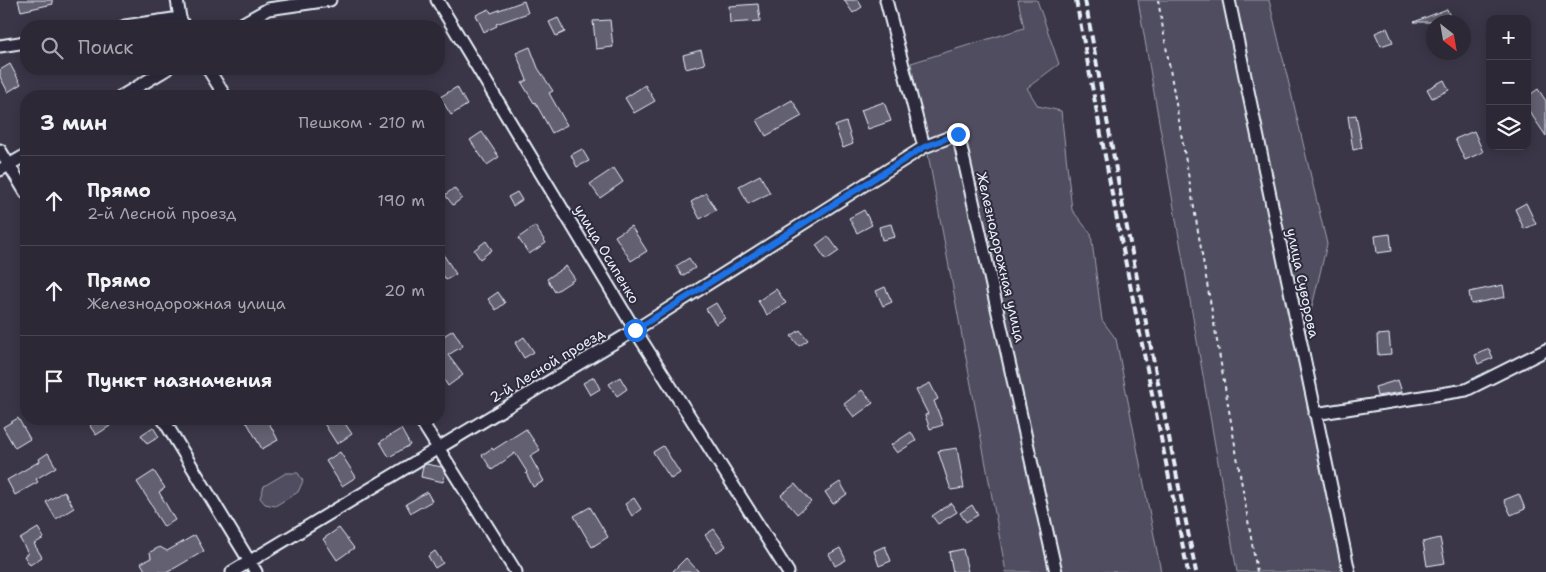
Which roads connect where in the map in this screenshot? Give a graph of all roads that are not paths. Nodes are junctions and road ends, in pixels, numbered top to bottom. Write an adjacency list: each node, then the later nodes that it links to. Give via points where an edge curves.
1 (177, 0): 6 (street)
2 (330, 0): 7 (street, via 268,9)
3 (437, 0): 19 (street, улица Осипенко)
4 (886, 0): 14 (street)
5 (1229, 0): 21 (street, улица Суворова)
6 (182, 20)
7 (249, 20)
8 (20, 43): 9 (street)
9 (0, 46)
10 (157, 75): 12 (street)
11 (212, 75): 13 (street)
12 (132, 90)
13 (221, 90)
14 (924, 147): 19 (street, 2-й Лесной проезд); 30 (street, Железнодорожная улица, via 958,134)
15 (0, 150): 17 (street)
16 (20, 159): 17 (street)
17 (5, 168): 18 (street)
18 (20, 186)
19 (635, 330): 24 (street, 2-й Лесной проезд); 29 (street, улица Осипенко)
20 (1546, 350): 21 (street, via 1466,390)
21 (1315, 414): 31 (street, улица Суворова)
22 (167, 425): 25 (street)
23 (424, 425): 24 (street)
24 (438, 448): 25 (street, 2-й Лесной проезд); 28 (street)
25 (250, 562): 26 (street, 2-й Лесной проезд); 27 (street)
26 (232, 572)
27 (256, 572)
28 (516, 572)
29 (788, 572)
30 (1056, 572)
31 (1349, 572)

